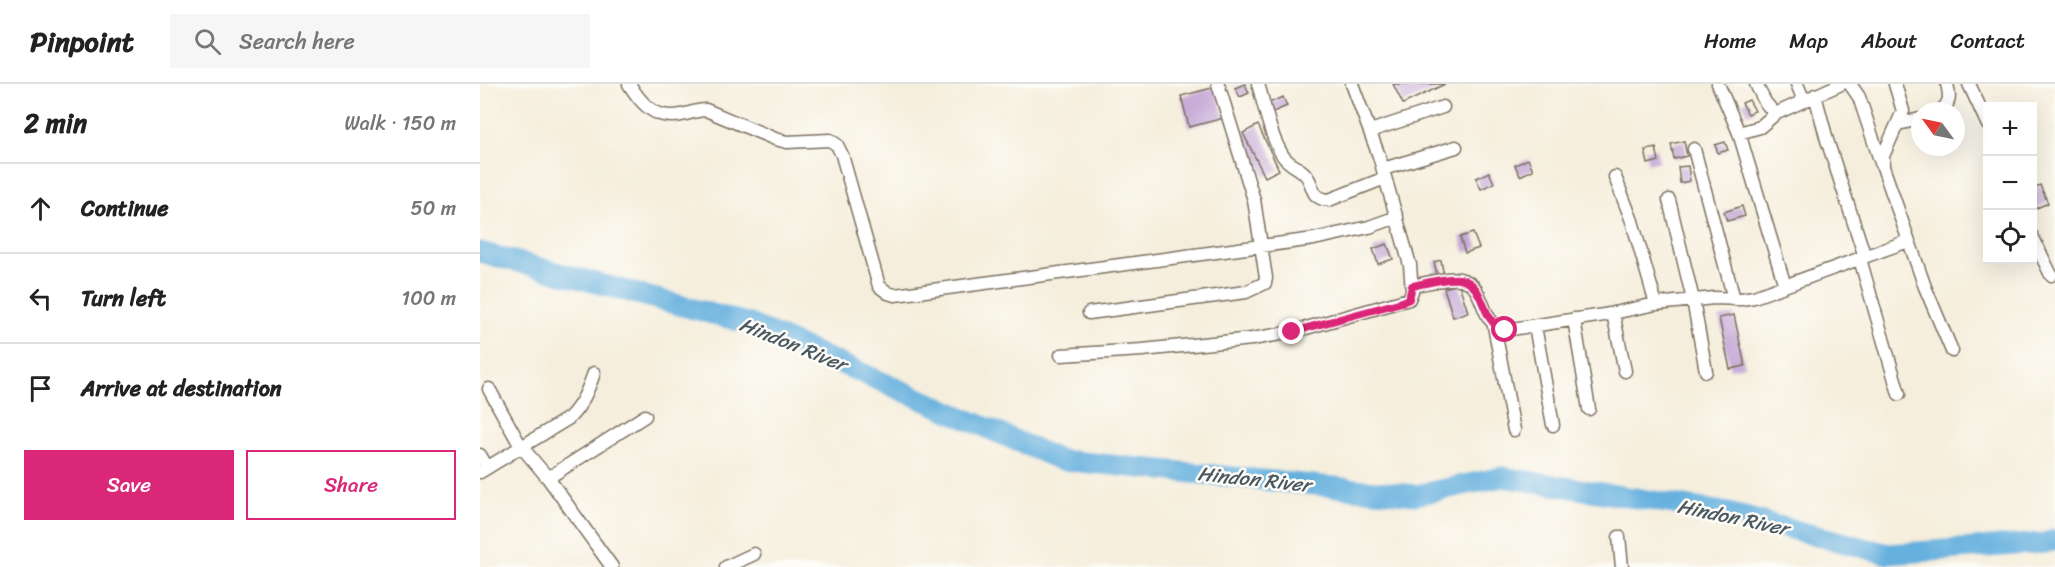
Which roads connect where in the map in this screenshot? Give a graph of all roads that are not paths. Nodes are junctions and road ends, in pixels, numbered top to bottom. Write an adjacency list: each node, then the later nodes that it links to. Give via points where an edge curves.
1 (629, 84): 30 (street, via 637,97 659,114 673,116 706,110 775,139 830,140 837,145 879,286 895,295)
2 (1218, 84): 30 (street, via 1254,200)
3 (1258, 84): 25 (street, via 1283,157 1305,173 1316,196 1329,200)
4 (1352, 84): 20 (street)
5 (1718, 84): 21 (street)
6 (1756, 84): 16 (street)
7 (1797, 84): 13 (street)
8 (1841, 84): 13 (street)
9 (1850, 84): 24 (street, via 1859,97)
10 (1895, 84): 19 (street, via 1903,111)
11 (1947, 84): 14 (street)
12 (1970, 84): 17 (street)
13 (1810, 98): 16 (street); 32 (street)
14 (1949, 102)
15 (1443, 107): 20 (street)
16 (1775, 114): 21 (street, via 1760,127)
17 (1983, 114)
18 (1911, 121): 19 (street)
19 (1898, 124): 24 (street)
20 (1370, 131): 25 (street)
21 (1739, 133): 35 (street)
22 (1456, 147): 25 (street)
23 (1694, 149): 36 (street)
24 (1882, 167): 29 (street)
25 (1384, 174): 28 (street)
26 (1616, 177): 38 (street)
27 (1669, 200): 37 (street)
28 (1397, 217): 30 (street, via 1369,227); 34 (street)
29 (1908, 241): 32 (street); 44 (street)
30 (1261, 246): 39 (street, via 1266,278 1260,287)
31 (2037, 246): 33 (street)
32 (1863, 258): 35 (street); 50 (street)
33 (2051, 275)
34 (1412, 286): 42 (street, via 1462,280 1476,290); 45 (street, via 1409,299 1402,302 1292,332 1206,345)
35 (1785, 286): 36 (street, via 1754,297)
36 (1734, 298): 37 (street)
37 (1693, 300): 38 (street); 47 (street)
38 (1656, 304): 40 (street)
39 (1089, 313)
40 (1613, 313): 41 (street); 46 (street)
41 (1574, 320): 43 (street); 51 (street)
42 (1494, 326): 43 (street, via 1505,330); 54 (street)
43 (1535, 326): 53 (street)
44 (1952, 351)
45 (1061, 355)
46 (1625, 371)
47 (1706, 371)
48 (594, 373): 55 (street, via 585,398 569,418)
49 (489, 389): 55 (street)
50 (1899, 394)
51 (1589, 409)
52 (645, 416): 58 (street)
53 (1553, 425)
54 (1514, 430)
55 (520, 445): 57 (street); 58 (street)
56 (480, 455): 57 (street)
57 (484, 470)
58 (548, 478): 61 (street)
59 (1619, 537): 63 (street)
60 (754, 554): 62 (street)
61 (612, 567)
62 (726, 567)
63 (1622, 567)

